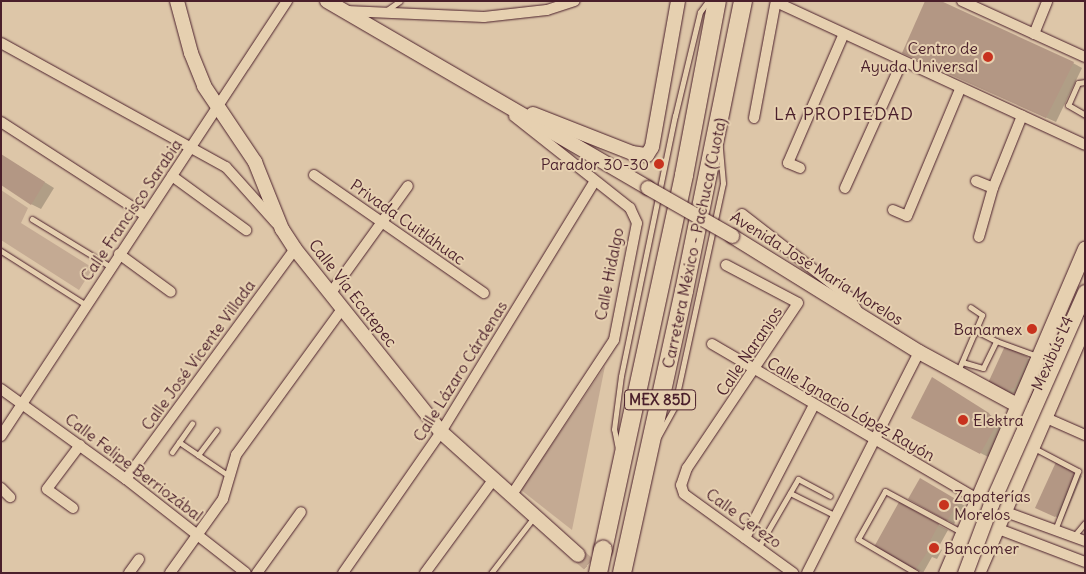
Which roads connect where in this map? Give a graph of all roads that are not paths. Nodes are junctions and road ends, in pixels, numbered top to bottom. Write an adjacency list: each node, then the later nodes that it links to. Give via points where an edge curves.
1 (177, 1): 23 (main road, Calle Vía Ecatepec, via 190,53)
2 (287, 1): 23 (street, Calle Francisco Sarabia)
3 (327, 1): 13 (main road, Avenida José María Morelos)
4 (400, 1): 14 (lane)
5 (575, 1): 14 (street, via 548,10 484,17)
6 (678, 1): 22 (main road, via 652,147 647,155 632,153)
7 (708, 1): 86 (lane, via 700,12 675,116 620,376 614,429)
8 (717, 1): 86 (highway, Carretera México - Pachuca (Cuota) / MEX 85D, via 684,175)
9 (743, 1): 114 (highway, Carretera México - Pachuca (Cuota) / MEX 85D)
10 (1047, 1): 15 (street)
11 (776, 2): 16 (street); 26 (street)
12 (969, 3): 15 (street)
13 (342, 11): 14 (street); 22 (main road, Avenida José María Morelos)
14 (382, 13)
15 (1034, 34): 18 (street)
16 (843, 36): 19 (street); 30 (street, via 788,163)
17 (1, 43): 29 (street)
18 (1085, 57)
19 (902, 62): 21 (street); 36 (street)
20 (1085, 82): 24 (lane, via 1078,83 1068,105)
21 (960, 89): 25 (street); 38 (street, via 907,216)
22 (495, 99): 33 (street, Calle Hidalgo); 61 (main road, Avenida José María Morelos, bridge, via 732,236)
23 (216, 108): 29 (street, Calle Francisco Sarabia); 43 (main road, Calle Vía Ecatepec, via 255,162)
24 (1085, 115)
25 (1022, 116): 28 (street); 37 (street)
26 (754, 118)
27 (1, 122): 40 (street)
28 (1085, 145)
29 (192, 146): 32 (street, Calle Francisco Sarabia); 43 (street, via 226,167)
30 (800, 168)
31 (314, 175): 42 (street, Privada Cuitláhuac)
32 (172, 176): 40 (street, Calle Francisco Sarabia); 44 (street)
33 (595, 181): 77 (street, Calle Lázaro Cárdenas); 93 (street, Calle Hidalgo, via 630,208 637,222 614,340)
34 (976, 181): 37 (street)
35 (408, 186): 42 (street)
36 (845, 188)
37 (993, 188): 45 (street)
38 (893, 210)
39 (742, 214): 61 (street, via 849,297)
40 (145, 215): 49 (street, Calle Francisco Sarabia)
41 (32, 219): 52 (lane)
42 (383, 223): 55 (street, Privada Cuitláhuac); 56 (street)
43 (282, 229): 46 (main road, Calle Vía Ecatepec)
44 (246, 230)
45 (979, 237)
46 (295, 248): 56 (main road, Calle Vía Ecatepec); 88 (street, Calle José Vicente Villada)
47 (1085, 248): 67 (main road)
48 (1, 251): 57 (lane)
49 (119, 254): 52 (street, Calle Francisco Sarabia); 53 (street)
50 (726, 265): 69 (street, Calle Naranjos, via 798,303)
51 (1085, 266): 73 (lane, Mexibús L4)
52 (111, 267): 57 (street, Calle Francisco Sarabia)
53 (171, 292)
54 (1085, 292): 128 (main road, bridge, via 991,504)
55 (484, 293)
56 (330, 294): 59 (main road, Calle Vía Ecatepec)
57 (86, 305): 71 (street, Calle Francisco Sarabia)
58 (970, 306): 63 (lane, via 982,314)
59 (342, 309): 77 (main road, Calle Vía Ecatepec); 87 (street, via 236,455)
60 (1085, 309): 74 (lane, Mexibús L4)
61 (860, 315): 66 (main road, Avenida José María Morelos)
62 (1085, 323): 74 (main road)
63 (976, 331): 64 (lane); 68 (lane)
64 (996, 341): 67 (lane); 68 (lane, via 983,368)
65 (712, 344): 69 (street, Calle Ignacio López Rayón)
66 (919, 352): 68 (main road, Avenida José María Morelos); 80 (street)
67 (1037, 356): 73 (main road)
68 (960, 368): 73 (main road, Avenida José María Morelos)
69 (756, 370): 72 (street, Calle Ignacio López Rayón); 90 (street, Calle Naranjos, via 687,468)
70 (1, 388): 71 (street, Calle Felipe Berriozábal)
71 (22, 403): 79 (street, Calle Francisco Sarabia); 82 (street, Calle Felipe Berriozábal)
72 (814, 405): 80 (street, Calle Ignacio López Rayón); 108 (street)
73 (1018, 408): 74 (main road, Avenida José María Morelos); 96 (main road); 127 (lane, Mexibús L4)
74 (1041, 416): 78 (street, Avenida José María Morelos); 83 (main road); 129 (lane, Mexibús L4)
75 (192, 423): 81 (lane)
76 (217, 430): 85 (lane)
77 (441, 432): 89 (main road, Calle Vía Ecatepec); 119 (street, Calle Lázaro Cárdenas)
78 (1085, 435)
79 (1, 436)
80 (876, 441): 96 (street, Calle Ignacio López Rayón); 100 (street)
81 (179, 442): 84 (lane); 85 (lane)
82 (80, 445): 88 (street, Calle Felipe Berriozábal); 97 (street, via 47,489)
83 (1031, 446): 98 (main road); 104 (lane, via 1078,470)
84 (172, 452)
85 (198, 455): 87 (lane)
86 (622, 464): 122 (highway, Carretera México - Pachuca (Cuota) / MEX 85D, bridge)
87 (229, 476): 106 (street, via 223,499)
88 (126, 479): 106 (street, Calle Felipe Berriozábal)
89 (493, 480): 93 (main road, Calle Vía Ecatepec); 120 (street)
90 (681, 485): 108 (street, Calle Cerezo, via 684,494)
91 (1, 488): 95 (street)
92 (790, 493): 94 (lane, via 798,479); 100 (lane); 110 (lane)
93 (511, 496): 101 (main road, Calle Vía Ecatepec)
94 (830, 496)
95 (10, 497)
96 (976, 498): 105 (main road)
97 (73, 508)
98 (1003, 511): 103 (main road); 104 (street)
99 (301, 512): 118 (street)
100 (837, 516): 124 (street)
101 (535, 517): 111 (main road, Calle Vía Ecatepec); 121 (lane)
102 (1085, 523): 107 (lane)
103 (996, 528): 113 (street); 130 (main road)
104 (1055, 530): 107 (street)
105 (962, 532): 125 (lane, via 884,490 858,539); 126 (main road)
106 (198, 534): 116 (street); 117 (street, Calle Felipe Berriozábal)
107 (1073, 537): 109 (street)
108 (745, 538): 110 (street, Calle Cerezo)
109 (1085, 541)
110 (758, 548): 123 (street, Calle Cerezo)
111 (578, 555)
112 (139, 559): 115 (street)
113 (1085, 562)
114 (623, 570)
115 (129, 573)
116 (170, 573)
117 (246, 573)
118 (257, 573)
119 (343, 573)
120 (425, 573)
121 (491, 573)
122 (598, 573)
123 (793, 573)
124 (807, 573)
125 (916, 573)
126 (946, 573)
127 (956, 573)
128 (965, 573)
129 (972, 573)
130 (977, 573)

